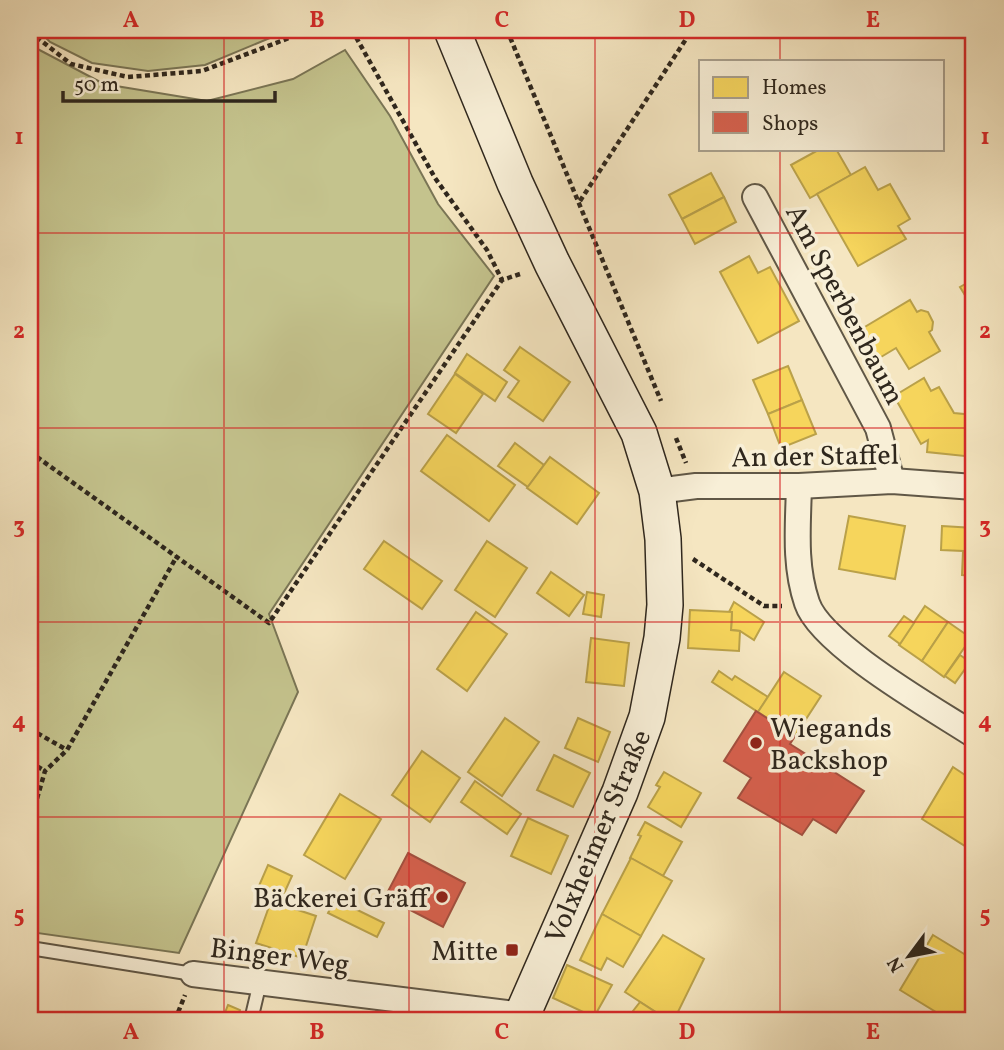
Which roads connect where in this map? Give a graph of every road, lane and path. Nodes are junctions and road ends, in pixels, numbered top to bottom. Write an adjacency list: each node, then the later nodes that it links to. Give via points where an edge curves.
1 (310, 30): 6 (path, via 202,71 128,77 71,64)
2 (352, 30): 10 (path, via 435,178)
3 (452, 30): 9 (main road, Volxheimer Straße)
4 (507, 30): 8 (path)
5 (692, 30): 8 (path)
6 (30, 32)
7 (755, 197): 14 (street, Am Sperbenbaum, via 878,428)
8 (579, 202): 11 (path)
9 (552, 262): 10 (path); 18 (main road, Volxheimer Straße, via 630,412)
10 (502, 280): 20 (path, via 269,623)
11 (664, 409)
12 (675, 435): 15 (path)
13 (30, 452): 20 (path)
14 (892, 481): 16 (street, An der Staffel); 17 (street, An der Staffel)
15 (696, 486): 16 (street, An der Staffel); 18 (street, An der Staffel)
16 (799, 486): 21 (street, via 797,565)
17 (974, 487)
18 (657, 491): 19 (main road, Volxheimer Straße)
19 (663, 539): 21 (path, via 764,606); 31 (main road, Volxheimer Straße, via 663,627 656,678 636,755)
20 (177, 555): 24 (path)
21 (808, 606): 23 (street, via 824,631 859,660)
22 (30, 729): 24 (path)
23 (974, 735)
24 (67, 751): 26 (path)
25 (30, 762): 26 (path)
26 (45, 771): 27 (path)
27 (30, 823)
28 (30, 948): 29 (lane, Binger Weg)
29 (193, 974): 30 (street, Binger Weg)
30 (260, 982): 31 (street, Binger Weg); 32 (lane)
31 (524, 1018)
32 (251, 1020)

